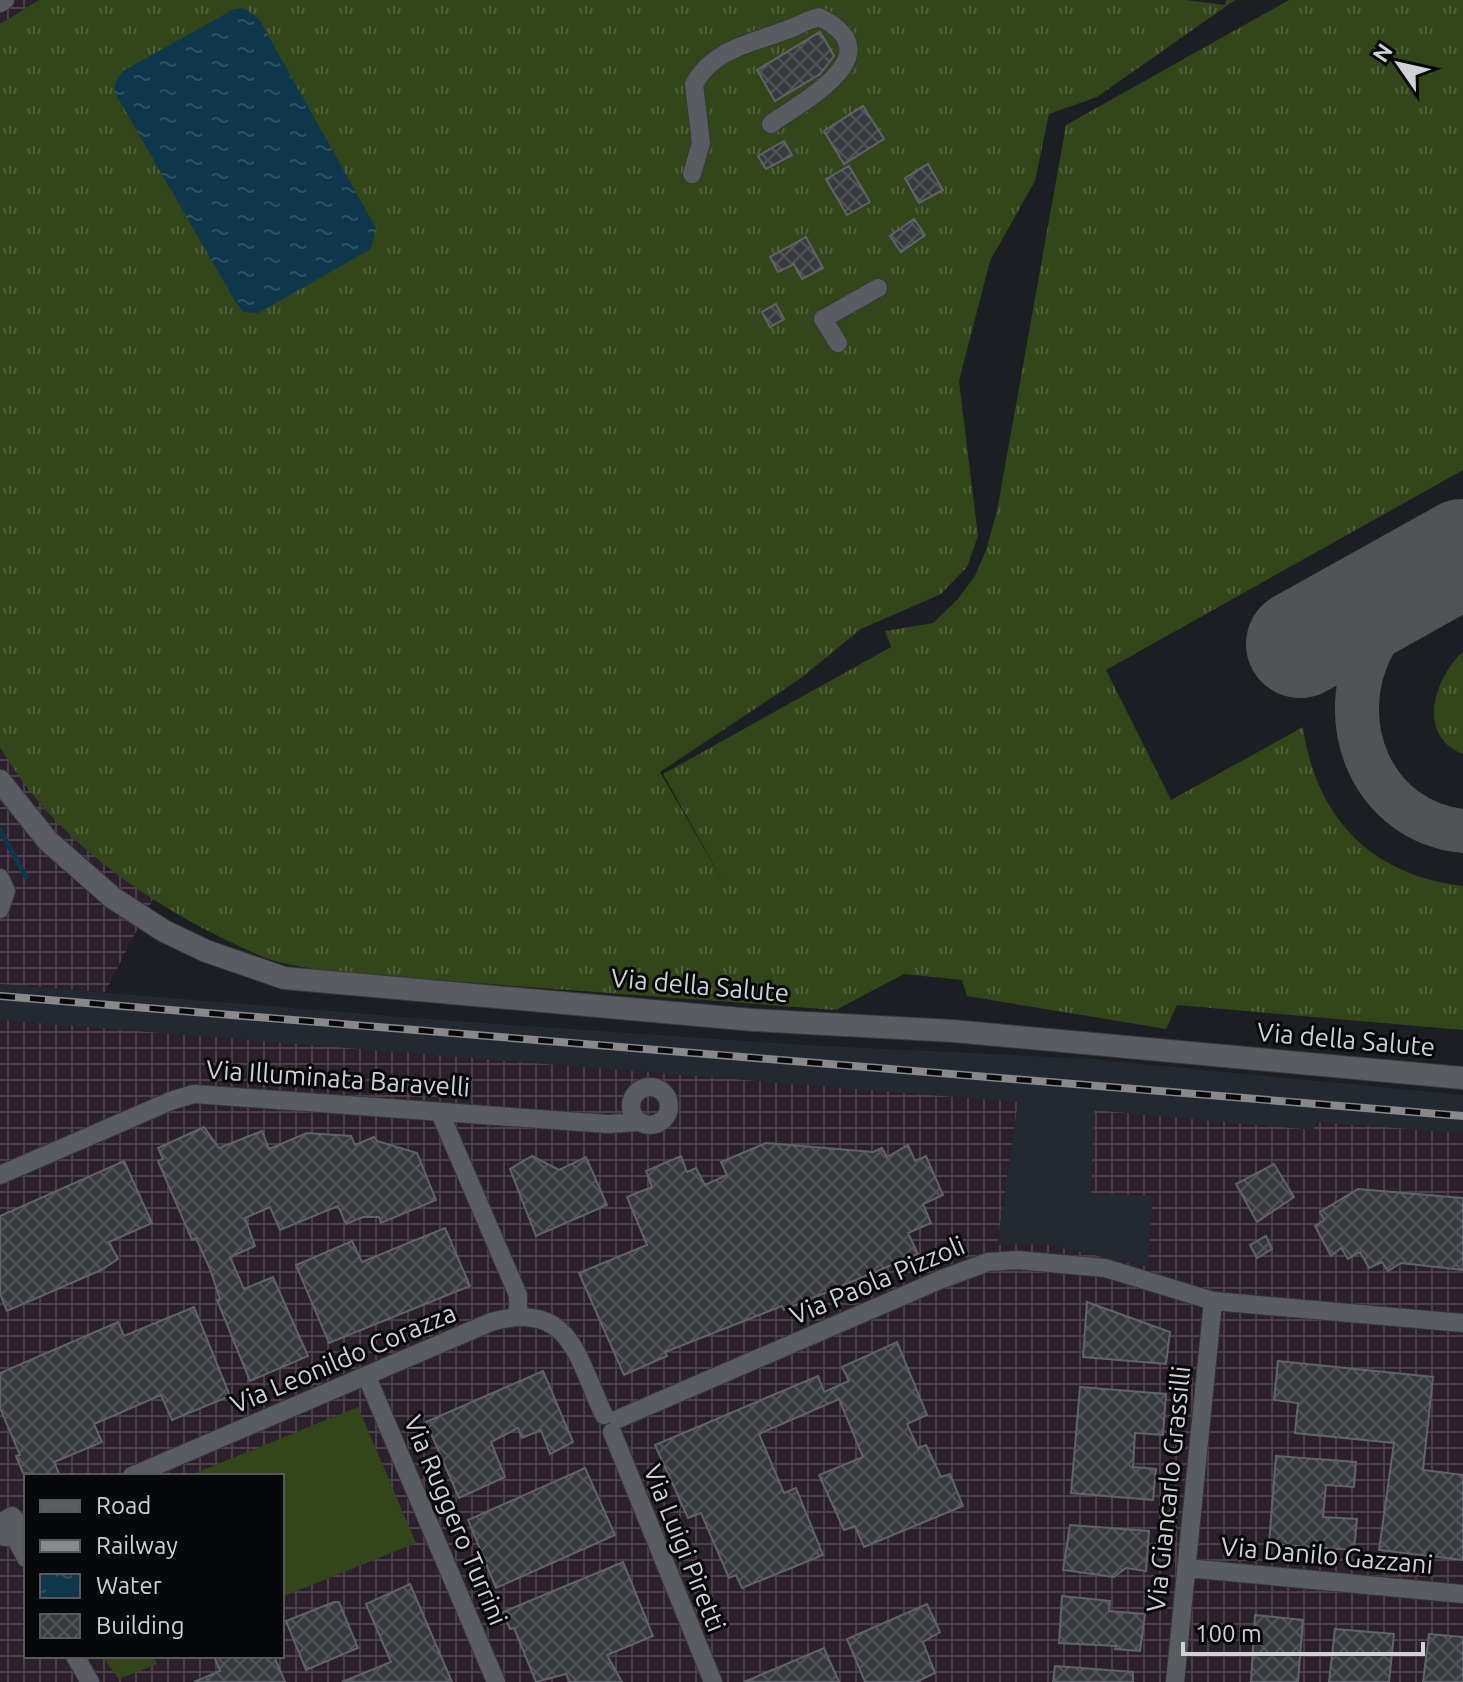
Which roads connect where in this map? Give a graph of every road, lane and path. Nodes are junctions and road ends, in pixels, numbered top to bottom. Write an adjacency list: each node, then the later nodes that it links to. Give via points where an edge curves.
1 (771, 124): 2 (street, via 839,75 848,62 841,32 819,17 708,63 694,84 701,143)
2 (692, 174)
3 (878, 288): 4 (street, via 823,319)
4 (838, 343)
5 (0, 781): 8 (street, Via della Salute, via 48,841 113,898 206,951 284,978)
6 (0, 878): 7 (street, via 6,891)
7 (0, 909)
8 (1463, 1078)
9 (440, 1113): 10 (street, Via Illuminata Baravelli); 11 (street, Via Illuminata Baravelli, via 194,1094); 13 (street, via 518,1295)
10 (640, 1122)
11 (0, 1175)
12 (1213, 1301): 14 (street, Via Paola Pizzoli); 17 (street, Via Paola Pizzoli, via 1105,1268 988,1262); 21 (street, Via Giancarlo Grassilli)
13 (518, 1315): 15 (street, Via Leonildo Corazza); 16 (street, Via Luigi Piretti, via 548,1321 572,1341)
14 (1463, 1323)
15 (367, 1377): 18 (street, Via Leonildo Corazza); 25 (street, Via Ruggero Turrini)
16 (594, 1394): 17 (street, Via Luigi Piretti); 17 (street, via 613,1408)
17 (617, 1425): 26 (street, Via Luigi Piretti)
18 (137, 1474)
19 (9, 1523): 20 (street)
20 (24, 1554)
21 (1186, 1568): 22 (street, Via Danilo Gazzani); 27 (street, Via Giancarlo Grassilli)
22 (1463, 1594)
23 (76, 1658): 24 (street)
24 (90, 1682)
25 (496, 1682)
26 (713, 1682)
27 (1175, 1682)

